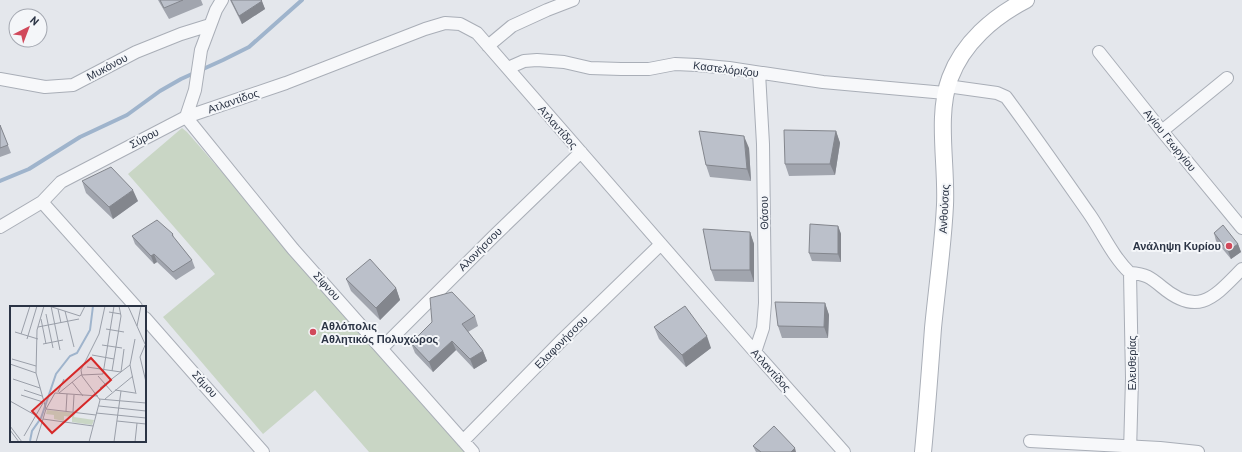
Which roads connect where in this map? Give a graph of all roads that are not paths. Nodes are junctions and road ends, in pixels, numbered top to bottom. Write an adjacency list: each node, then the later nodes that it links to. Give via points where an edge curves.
1 (573, 0): 5 (street, via 512,26)
2 (1026, 0): 11 (street, Ανθούσας, via 990,23 978,35 956,64)
3 (216, 3): 4 (street)
4 (210, 25): 10 (street, Μυκόνου, via 136,52 73,85 45,87); 12 (street, via 201,50 195,90)
5 (488, 46): 7 (street, Ατλαντίδος); 12 (street, Ατλαντίδος, via 477,33 460,24 445,23 286,83)
6 (1100, 52): 13 (street, Αγίου Γεωργίου)
7 (508, 68): 8 (street, Καστελόριζου, via 524,61 537,60 564,62 590,68 649,69 675,64); 14 (street, Ατλαντίδος)
8 (759, 73): 11 (street, Καστελόριζου, via 823,82); 24 (street, Θάσου, via 766,303 763,328)
9 (1228, 78): 13 (street)
10 (0, 79)
11 (946, 90): 19 (street, Καστελόριζου, via 997,93 1006,97 1048,154 1120,263); 31 (street, Ανθούσας, via 943,112 945,206)
12 (186, 117): 15 (street, Σύρου, via 61,182); 23 (street, Σίφνου, via 293,249)
13 (1162, 131): 17 (street, Αγίου Γεωργίου)
14 (581, 152): 18 (street, Ατλαντίδος); 23 (street, Αλονήσσου)
15 (42, 202): 16 (street, Σύρου); 21 (street)
16 (0, 227)
17 (1242, 228)
18 (661, 244): 24 (street, Ατλαντίδος); 25 (street, Ελαφονήσσου)
19 (1130, 273): 20 (street, via 1148,276 1174,297 1190,302 1202,301 1213,296); 27 (street, Ελευθερίας)
20 (1238, 273)
21 (135, 306)
22 (146, 319): 28 (street, Σάμου)
23 (382, 348): 25 (street, Σίφνου)
24 (755, 352): 30 (street, Ατλαντίδος)
25 (463, 441): 29 (street, Σίφνου)
26 (1030, 441): 27 (street)
27 (1130, 449): 32 (street)
28 (264, 452)
29 (473, 452)
30 (844, 452)
31 (924, 452)
32 (1198, 452)

